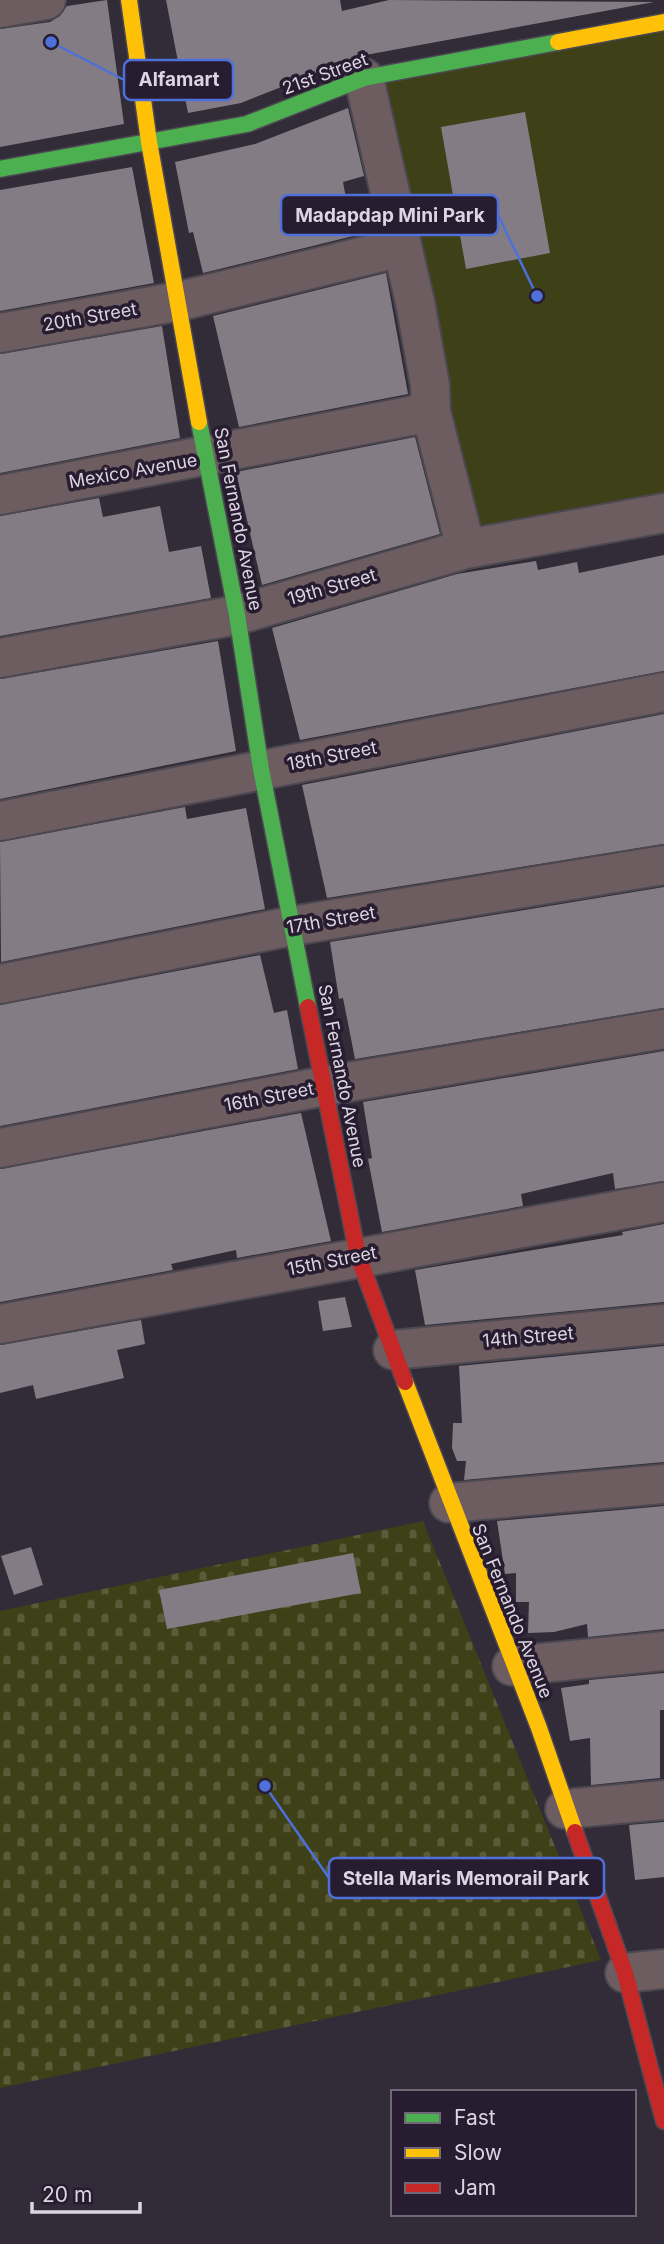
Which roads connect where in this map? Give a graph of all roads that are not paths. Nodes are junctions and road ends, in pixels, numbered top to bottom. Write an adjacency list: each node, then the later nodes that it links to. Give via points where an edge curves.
1 (46, 0): 3 (street)
2 (129, 0): 6 (main road, San Fernando Avenue)
3 (0, 8)
4 (664, 22): 5 (main road, 21st Street)
5 (364, 78): 6 (main road, 21st Street, via 247,124); 8 (street)
6 (149, 142): 7 (main road, 21st Street); 9 (main road, San Fernando Avenue)
7 (0, 169)
8 (402, 247): 9 (street, 20th Street); 11 (street)
9 (180, 301): 10 (street, 20th Street); 12 (main road, San Fernando Avenue)
10 (0, 332)
11 (431, 412): 12 (street, Mexico Avenue); 15 (street)
12 (205, 458): 13 (street, Mexico Avenue); 16 (main road, San Fernando Avenue)
13 (0, 495)
14 (664, 513): 15 (street, 19th Street)
15 (466, 549): 16 (street, 19th Street)
16 (237, 615): 17 (street, 19th Street); 19 (main road, San Fernando Avenue)
17 (0, 658)
18 (664, 692): 19 (street, 18th Street)
19 (261, 769): 20 (street, 18th Street); 22 (main road, San Fernando Avenue)
20 (0, 821)
21 (664, 865): 22 (street, 17th Street)
22 (292, 926): 23 (street, 17th Street); 25 (main road, San Fernando Avenue)
23 (0, 984)
24 (664, 1029): 25 (street, 16th Street)
25 (325, 1086): 26 (street, 16th Street); 28 (main road, San Fernando Avenue)
26 (0, 1148)
27 (664, 1202): 28 (street, 15th Street)
28 (358, 1256): 29 (street, 15th Street); 31 (main road, San Fernando Avenue)
29 (0, 1324)
30 (664, 1324): 31 (street, 14th Street)
31 (393, 1350): 33 (main road, San Fernando Avenue)
32 (664, 1483): 33 (street)
33 (449, 1503): 35 (main road, San Fernando Avenue)
34 (664, 1651): 35 (street)
35 (512, 1665): 37 (main road, San Fernando Avenue, via 539,1728)
36 (664, 1800): 37 (street)
37 (565, 1809): 39 (main road, San Fernando Avenue)
38 (664, 1969): 39 (street)
39 (625, 1973): 40 (main road, San Fernando Avenue)
40 (664, 2117)

